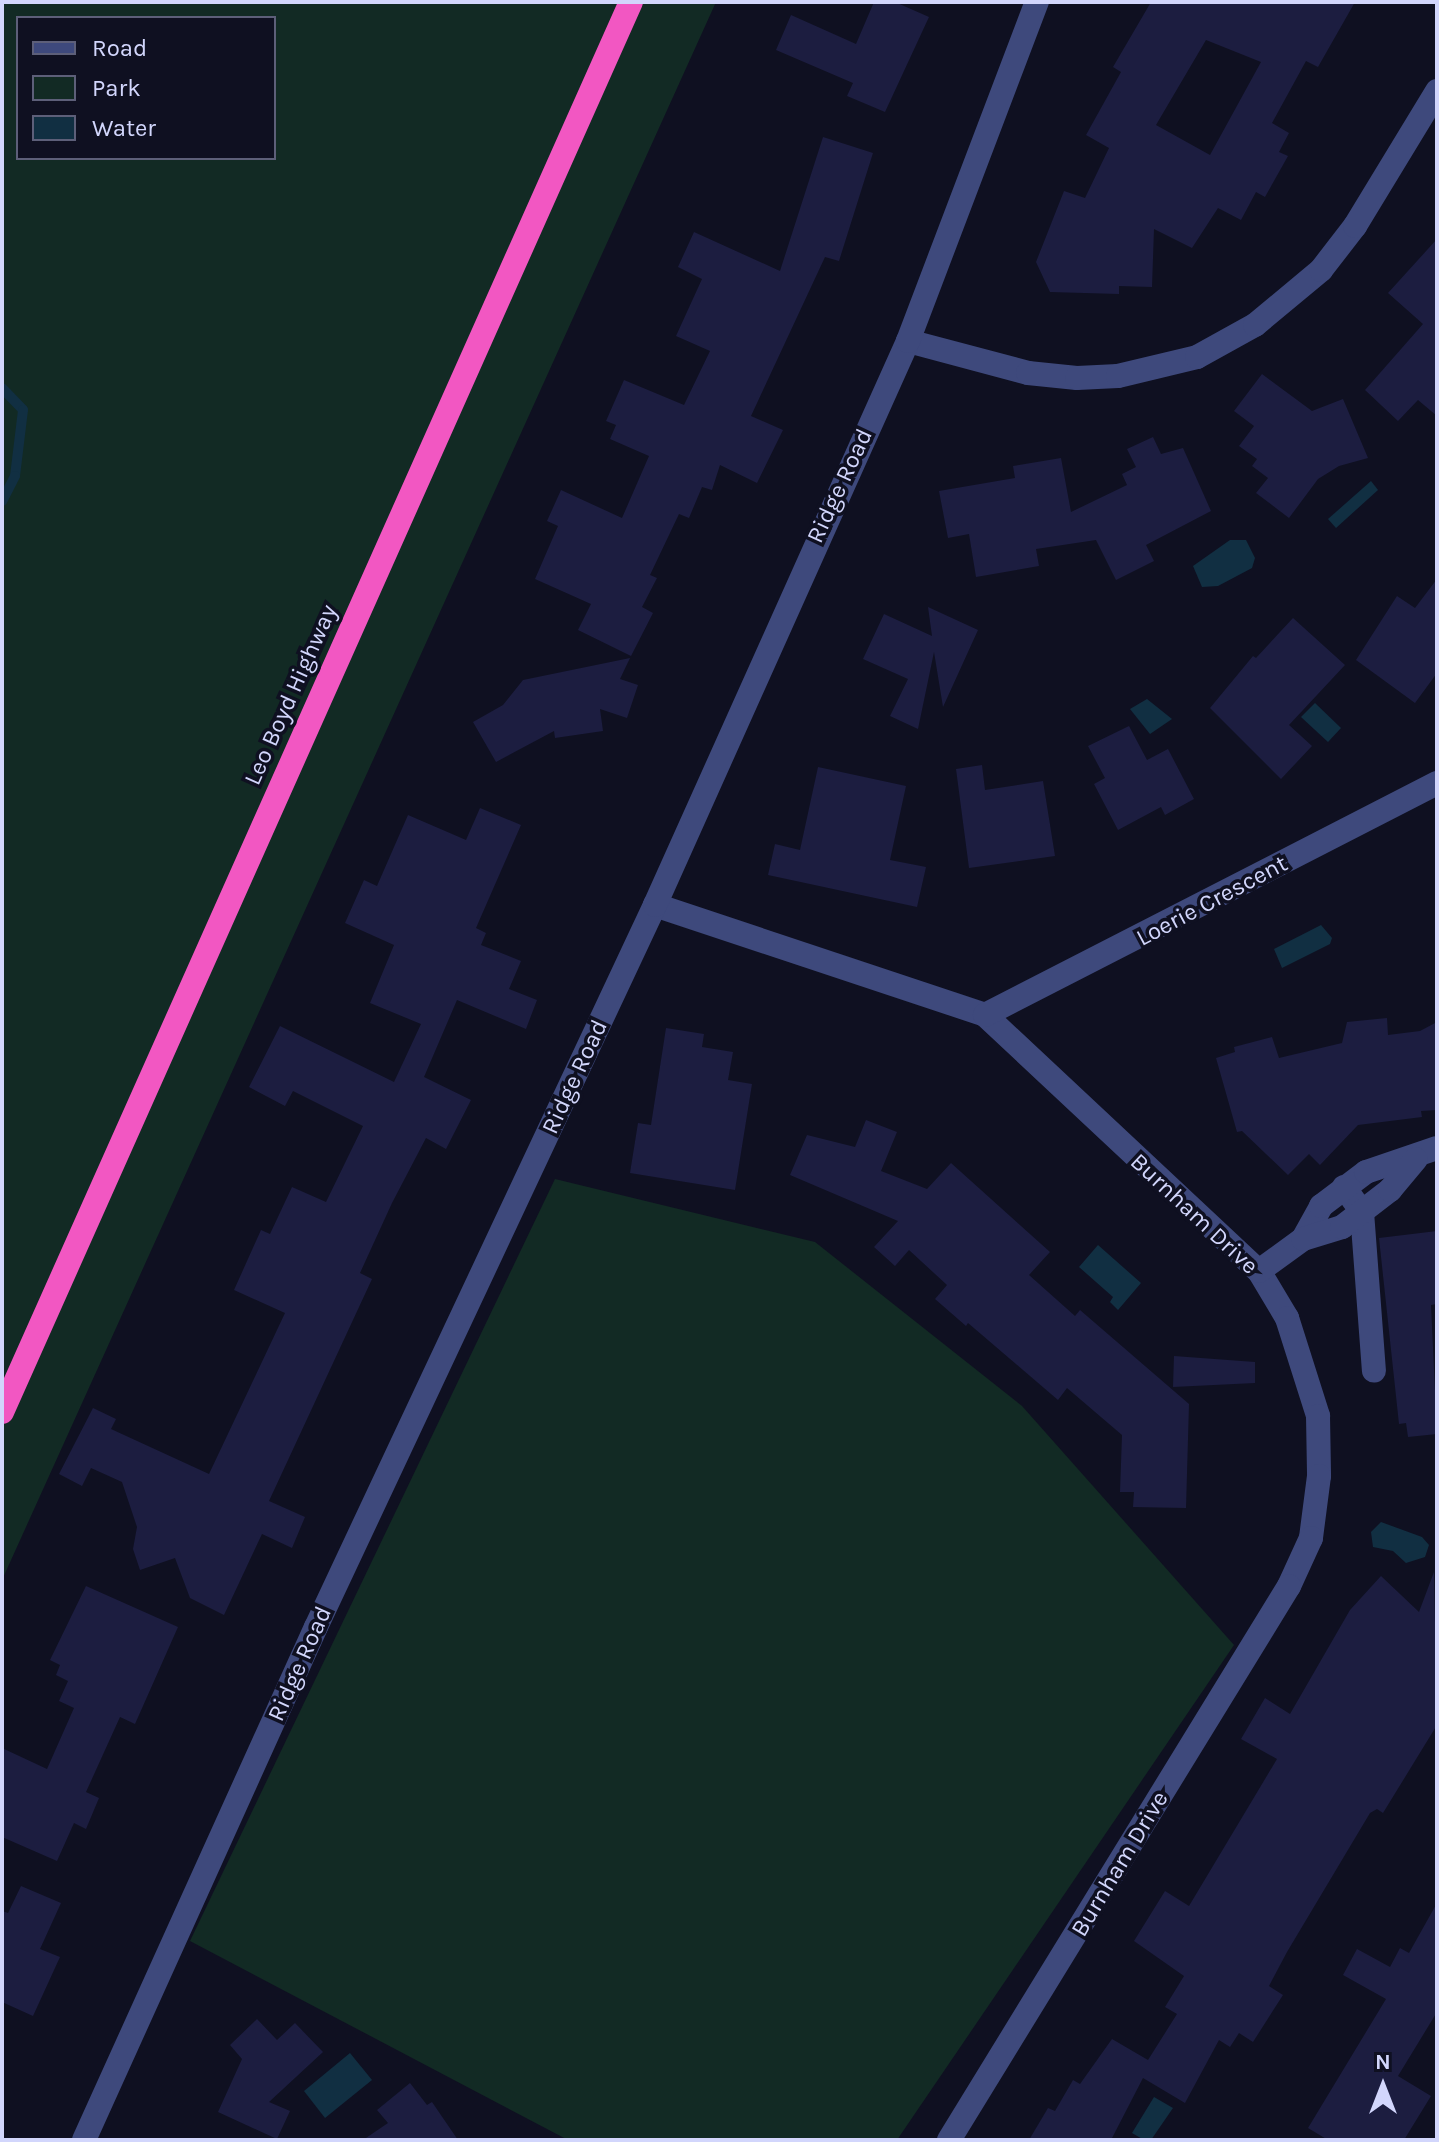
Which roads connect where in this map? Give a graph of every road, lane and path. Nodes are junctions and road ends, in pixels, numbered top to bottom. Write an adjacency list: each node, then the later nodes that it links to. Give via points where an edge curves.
1 (631, 2): 14 (highway, Leo Boyd Highway)
2 (1037, 2): 4 (street, Ridge Road)
3 (1437, 91): 4 (street, via 1355,226 1321,270 1255,325 1197,357 1118,376 1077,378 1028,373)
4 (908, 341): 6 (street, Ridge Road)
5 (1437, 783): 7 (street, Loerie Crescent, via 1104,959)
6 (655, 905): 7 (street, Burnham Drive); 15 (street, Ridge Road, via 316,1627)
7 (985, 1015): 12 (street, Burnham Drive)
8 (1426, 1154): 9 (street, via 1366,1172); 10 (street)
9 (1344, 1187): 10 (street); 11 (street, via 1321,1206)
10 (1362, 1212): 11 (street, via 1333,1232); 13 (street)
11 (1303, 1239): 12 (street)
12 (1259, 1271): 16 (street, Burnham Drive, via 1287,1318 1318,1416 1319,1476 1311,1538 1289,1586)
13 (1374, 1371)
14 (2, 1412)
15 (84, 2140)
16 (949, 2140)

